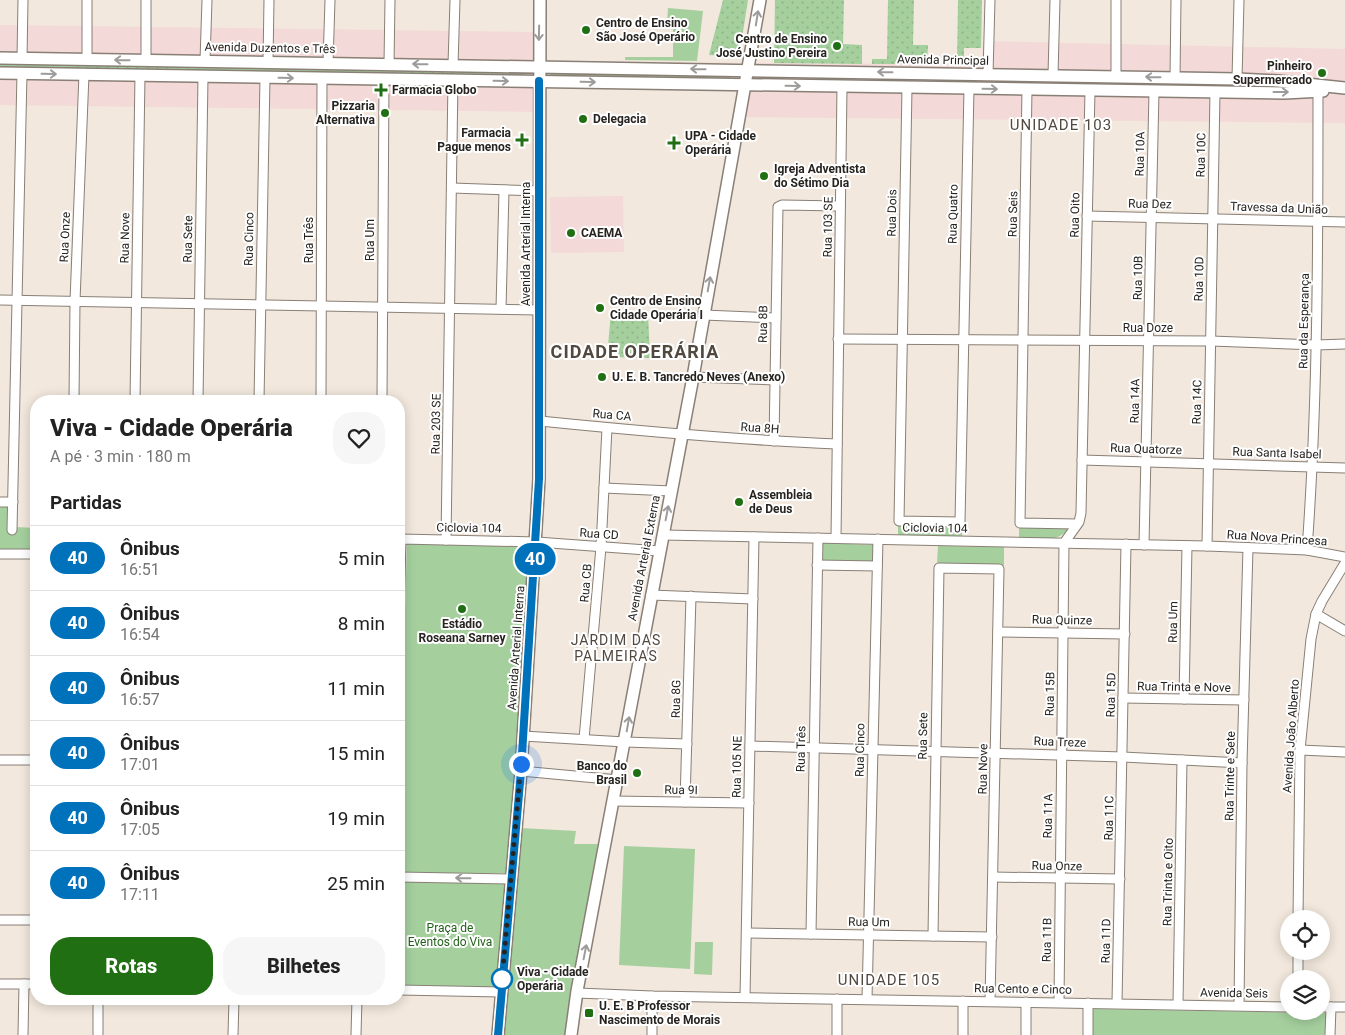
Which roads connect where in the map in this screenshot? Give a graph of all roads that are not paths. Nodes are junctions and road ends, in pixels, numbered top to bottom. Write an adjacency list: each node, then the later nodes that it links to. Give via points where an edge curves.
1 (23, 0): 17 (street)
2 (87, 0): 18 (street)
3 (146, 0): 19 (street)
4 (206, 0): 20 (street)
5 (269, 0): 21 (street)
6 (330, 0): 22 (street)
7 (390, 0): 23 (street)
8 (454, 0): 24 (street)
9 (540, 0): 25 (main road, Avenida Arterial Interna, one-way to 25)
10 (760, 0): 27 (main road, Avenida Arterial Externa, one-way to 10)
11 (990, 0): 32 (street)
12 (1055, 0): 34 (street)
13 (1116, 0): 35 (street)
14 (1176, 0): 39 (street)
15 (1239, 0): 41 (street)
16 (0, 58): 17 (main road, Avenida Duzentos e Três)
17 (22, 58): 18 (main road, Avenida Duzentos e Três)
18 (87, 59): 19 (main road, Avenida Duzentos e Três, one-way to 18)
19 (146, 60): 20 (main road, Avenida Duzentos e Três)
20 (205, 61): 21 (main road, Avenida Duzentos e Três)
21 (268, 62): 22 (main road, Avenida Duzentos e Três)
22 (328, 63): 23 (main road, Avenida Duzentos e Três)
23 (389, 64): 24 (main road, Avenida Duzentos e Três, one-way to 23)
24 (454, 65): 25 (main road, Avenida Duzentos e Três)
25 (539, 66): 26 (main road, Avenida Principal, one-way to 25); 43 (main road, Avenida Arterial Interna)
26 (730, 70): 27 (main road, Avenida Principal); 44 (main road, via 738,74)
27 (747, 70): 30 (main road, Avenida Principal, one-way to 27); 44 (main road, Avenida Arterial Externa)
28 (0, 72): 29 (main road)
29 (22, 73): 31 (main road, one-way to 31); 65 (street)
30 (938, 73): 32 (main road, Avenida Principal); 46 (main road, via 910,78)
31 (84, 74): 33 (main road); 66 (street, Rua Onze)
32 (988, 74): 34 (main road, Avenida Principal)
33 (140, 75): 36 (main road); 67 (street, Rua Nove)
34 (1053, 75): 35 (main road, Avenida Principal); 48 (main road, via 1053,84 1049,86)
35 (1116, 76): 39 (main road, Avenida Principal, one-way to 35)
36 (203, 77): 37 (main road); 68 (street, Rua Sete)
37 (264, 78): 38 (main road, one-way to 38); 69 (street, Rua Cinco)
38 (322, 78): 40 (main road); 70 (street, Rua Três)
39 (1175, 78): 41 (main road, Avenida Principal)
40 (384, 79): 42 (main road); 71 (street, Rua Um)
41 (1237, 79): 50 (main road, Avenida Principal)
42 (453, 80): 43 (main road, one-way to 43); 55 (street, Rua 203 SE)
43 (539, 81): 44 (main road, Avenida Principal, one-way to 44); 57 (main road, Avenida Arterial Interna)
44 (744, 85): 45 (main road, Avenida Principal, one-way to 45); 75 (main road, Avenida Arterial Externa, one-way to 44)
45 (842, 87): 46 (main road, Avenida Principal); 58 (street, Rua 103 SE)
46 (907, 88): 47 (main road, Avenida Principal); 78 (street, Rua Dois)
47 (968, 88): 48 (main road, Avenida Principal, one-way to 48); 79 (street, Rua Quatro)
48 (1014, 89): 49 (main road, Avenida Principal)
49 (1027, 89): 51 (main road, Avenida Principal); 80 (street, Rua Seis)
50 (1345, 89): 53 (main road, Avenida Principal)
51 (1090, 90): 52 (main road, Avenida Principal); 59 (street, Rua Oito)
52 (1154, 91): 54 (main road, Avenida Principal); 60 (street, Rua 10A)
53 (1318, 91): 54 (main road, Avenida Principal, one-way to 53); 62 (street, Rua da Esperança)
54 (1215, 92): 61 (street, Rua 10C)
55 (452, 188): 56 (street); 72 (street, Rua 203 SE)
56 (504, 190): 57 (street); 73 (street)
57 (539, 191): 74 (main road, Avenida Arterial Interna)
58 (840, 206): 76 (street, Rua 8B, via 778,207); 77 (street, Rua 103 SE)
59 (1087, 216): 60 (street, Rua Dez); 81 (street, Rua Oito)
60 (1152, 217): 61 (street, Rua Dez); 82 (street, Rua 10B)
61 (1213, 218): 62 (street, Travessa da União); 83 (street, Rua 10D)
62 (1318, 221): 63 (street, Travessa da União); 85 (street, Rua da Esperança)
63 (1345, 222)
64 (0, 300): 65 (street)
65 (18, 300): 66 (street); 107 (street)
66 (75, 301): 67 (street); 88 (street, Rua Onze)
67 (137, 302): 68 (street); 89 (street, Rua Nove)
68 (200, 304): 69 (street); 90 (street, Rua Sete)
69 (261, 305): 70 (street); 91 (street, Rua Cinco)
70 (321, 305): 71 (street); 92 (street, Rua Três)
71 (382, 307): 72 (street); 93 (street, Rua Um)
72 (450, 308): 73 (street); 117 (street, Rua 203 SE)
73 (500, 309): 74 (street)
74 (540, 310): 94 (main road, Avenida Arterial Interna)
75 (704, 315): 76 (street); 86 (main road, Avenida Arterial Externa)
76 (776, 318): 87 (street, Rua 8B)
77 (838, 339): 78 (street); 98 (street, Rua 103 SE)
78 (902, 339): 79 (street); 108 (street, Rua Dois, via 899,521)
79 (963, 339): 80 (street); 108 (street, Rua Quatro, via 960,522)
80 (1023, 340): 81 (street); 109 (street, Rua Seis, via 1020,523)
81 (1085, 340): 82 (street, Rua Doze); 99 (street, Rua Oito)
82 (1149, 340): 83 (street, Rua Doze); 100 (street, Rua 14A)
83 (1210, 341): 85 (street, Rua Doze); 101 (street, Rua 14C)
84 (1345, 344): 85 (street, Rua Doze)
85 (1316, 345): 102 (street, Rua da Esperança)
86 (693, 377): 87 (street); 96 (main road, Avenida Arterial Externa)
87 (775, 380): 97 (street, Rua 8B)
88 (74, 395)
89 (135, 395)
90 (198, 395)
91 (259, 395)
92 (321, 395)
93 (382, 395)
94 (540, 421): 95 (street, Rua CA); 118 (main road, Avenida Arterial Interna)
95 (607, 428): 96 (street, Rua CA); 104 (street, Rua CB)
96 (682, 434): 97 (street, Rua 8H); 105 (main road, Avenida Arterial Externa)
97 (774, 441): 98 (street, Rua 8H)
98 (837, 444): 114 (street, Rua 103 SE)
99 (1082, 460): 100 (street, Rua Quatorze); 109 (street, Rua Oito, via 1081,513)
100 (1146, 462): 101 (street, Rua Quatorze); 121 (street, Rua 14A)
101 (1208, 464): 102 (street, Rua Santa Isabel); 123 (street, Rua 14C)
102 (1313, 467): 103 (street, Rua Santa Isabel); 126 (street, Rua da Esperança)
103 (1345, 468)
104 (604, 488): 105 (street); 124 (street, Rua CB)
105 (671, 491): 111 (main road, Avenida Arterial Externa, one-way to 105)
106 (0, 502): 107 (street)
107 (13, 502): 110 (street)
108 (930, 522)
109 (1077, 524): 119 (street, Rua Oito)
110 (12, 530)
111 (663, 535): 112 (street, Ciclovia 104); 127 (main road, Avenida Arterial Externa)
112 (754, 536): 113 (street, Ciclovia 104); 137 (street, Rua 105 NE)
113 (818, 538): 114 (street, Ciclovia 104); 132 (street, Rua Três)
114 (836, 538): 116 (street, Ciclovia 104)
115 (405, 539): 117 (street, Ciclovia 104)
116 (878, 539): 119 (street, Ciclovia 104); 133 (street, Rua Cinco)
117 (446, 540): 118 (street, Ciclovia 104)
118 (537, 542): 124 (street, Rua CD); 146 (main road, Avenida Arterial Interna)
119 (1064, 543): 120 (street, Ciclovia 104); 141 (street, Rua 15B)
120 (1126, 544): 121 (street, Ciclovia 104); 142 (street, Rua 15D)
121 (1144, 545): 122 (street, Ciclovia 104)
122 (1187, 546): 123 (street, Ciclovia 104); 144 (street, Rua Um)
123 (1207, 546): 125 (street, Rua Nova Princesa)
124 (602, 547): 127 (street, Rua CD); 147 (street, Rua CB)
125 (1248, 548): 126 (street, Rua Nova Princesa); 145 (street, Rua Trinte e Sete)
126 (1307, 550): 130 (street, Rua Nova Princesa)
127 (660, 551): 135 (main road, Avenida Arterial Externa)
128 (0, 554): 129 (street)
129 (30, 554)
130 (1345, 556)
131 (1345, 563): 138 (street, Avenida João Alberto)
132 (817, 564): 133 (street); 151 (street, Rua Três)
133 (877, 566): 152 (street, Rua Cinco)
134 (969, 568): 140 (street, Rua Nove, via 999,569); 154 (street, Rua Sete, via 939,568)
135 (651, 595): 136 (street); 148 (main road, Avenida Arterial Externa, one-way to 135)
136 (691, 596): 137 (street); 149 (street, Rua 8G)
137 (753, 599): 150 (street, Rua 105 NE)
138 (1316, 614): 139 (street); 153 (street, Avenida João Alberto)
139 (1345, 631)
140 (998, 632): 141 (street, Rua Quinze); 156 (street, Rua Nove)
141 (1063, 633): 142 (street, Rua Quinze); 157 (street, Rua 15B)
142 (1124, 634): 143 (street, Rua 15D)
143 (1124, 698): 144 (street, Rua Trinta e Nove); 158 (street, Rua 15D)
144 (1184, 699): 145 (street, Rua Trinta e Nove)
145 (1244, 700): 162 (street, Rua Trinte e Sete)
146 (523, 736): 147 (street); 163 (main road, Avenida Arterial Interna)
147 (584, 740): 148 (street)
148 (625, 742): 149 (street); 164 (main road, Avenida Arterial Externa)
149 (687, 744): 166 (street, Rua 8G)
150 (750, 746): 151 (street, Rua Treze); 167 (street, Rua 105 NE)
151 (814, 748): 152 (street, Rua Treze); 177 (street, Rua Três)
152 (873, 750): 154 (street, Rua Treze); 178 (street, Rua Cinco)
153 (1300, 750): 155 (street); 173 (street, Avenida João Alberto)
154 (936, 751): 156 (street, Rua Treze); 179 (street, Rua Sete)
155 (1345, 752)
156 (996, 753): 157 (street, Rua Treze); 169 (street, Rua Nove)
157 (1061, 755): 158 (street, Rua Treze); 170 (street, Rua 11A)
158 (1123, 757): 161 (street); 172 (street, Rua 11C)
159 (0, 760): 160 (street)
160 (30, 760)
161 (1182, 760): 162 (street); 197 (street, Rua Trinta e Oito)
162 (1242, 763): 201 (street, Rua Trinte e Sete)
163 (521, 771): 164 (street); 171 (main road, Avenida Arterial Interna)
164 (618, 780): 165 (main road, Avenida Arterial Externa)
165 (613, 801): 166 (street, Rua 9I); 186 (main road, Avenida Arterial Externa, one-way to 165)
166 (685, 802): 167 (street, Rua 9I)
167 (749, 803): 176 (street, Rua 105 NE)
168 (405, 877): 171 (street, one-way to 168)
169 (993, 877): 170 (street, Rua Onze); 180 (street, Rua Nove)
170 (1060, 878): 172 (street, Rua Onze); 194 (street, Rua 11B)
171 (511, 879): 185 (main road, Avenida Arterial Interna)
172 (1120, 879): 196 (street, Rua 11D)
173 (1298, 910)
174 (0, 920): 175 (street)
175 (30, 920)
176 (747, 933): 177 (street, Rua Um); 188 (street, Rua 105 NE)
177 (811, 934): 178 (street, Rua Um)
178 (869, 935): 179 (street, Rua Um); 190 (street)
179 (933, 936): 180 (street, Rua Um)
180 (992, 937): 192 (street, Rua Nove)
181 (0, 984): 182 (street)
182 (24, 984): 183 (street); 206 (street)
183 (30, 984)
184 (405, 990): 185 (street)
185 (501, 992): 210 (main road, Avenida Arterial Interna)
186 (577, 993): 187 (street, Rua Cento e Cinco); 211 (main road, Avenida Arterial Externa)
187 (652, 996): 188 (street, Rua Cento e Cinco); 212 (street)
188 (745, 997): 189 (street, Rua Cento e Cinco)
189 (837, 999): 190 (street, Rua Cento e Cinco); 213 (street)
190 (867, 999): 191 (street, Rua Cento e Cinco)
191 (964, 1001): 192 (street, Rua Cento e Cinco); 214 (street)
192 (990, 1001): 193 (street, Rua Cento e Cinco)
193 (1026, 1002): 194 (street, Rua Cento e Cinco); 215 (street)
194 (1059, 1002): 195 (street, Rua Cento e Cinco)
195 (1088, 1003): 196 (street, Rua Cento e Cinco); 216 (street)
196 (1117, 1003): 197 (street, Rua Cento e Cinco)
197 (1178, 1004): 201 (street, Avenida Seis)
198 (98, 1005): 207 (street)
199 (234, 1005): 208 (street)
200 (357, 1005): 209 (street)
201 (1238, 1005): 202 (street, Avenida Seis)
202 (1280, 1006)
203 (1330, 1007): 204 (street)
204 (1345, 1007)
205 (1328, 1020): 217 (street)
206 (23, 1035)
207 (98, 1035)
208 (233, 1035)
209 (356, 1035)
210 (498, 1035)
211 (571, 1035)
212 (652, 1035)
213 (837, 1035)
214 (963, 1035)
215 (1026, 1035)
216 (1088, 1035)
217 (1330, 1035)

